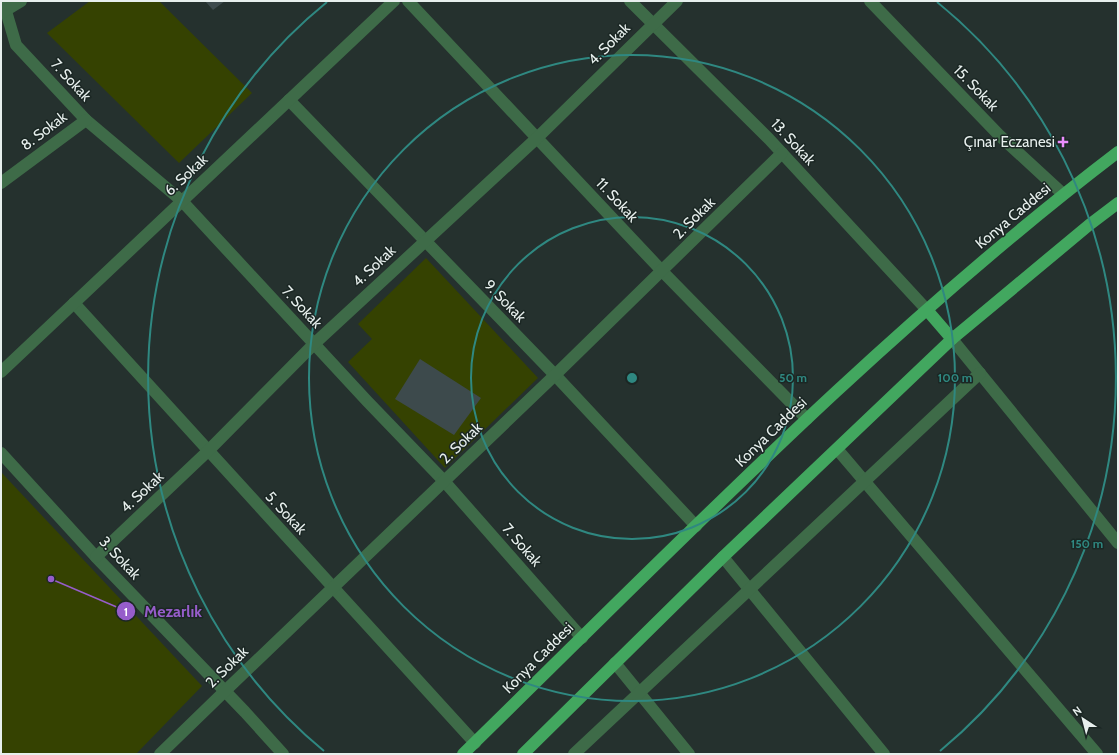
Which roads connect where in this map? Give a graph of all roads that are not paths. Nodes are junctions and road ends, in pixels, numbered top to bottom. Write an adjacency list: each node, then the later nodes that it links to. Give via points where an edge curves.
1 (21, 1): 7 (street)
2 (394, 1): 9 (street, 6. Sokak)
3 (408, 1): 11 (street, 11. Sokak)
4 (630, 1): 8 (street, 13. Sokak)
5 (677, 1): 8 (street, 4. Sokak)
6 (870, 1): 15 (street, 15. Sokak, via 999,135)
7 (3, 8): 10 (street, 7. Sokak, via 16,45)
8 (653, 23): 11 (street, 4. Sokak); 13 (street, 13. Sokak)
9 (289, 100): 16 (street, 6. Sokak); 18 (street, 9. Sokak)
10 (86, 120): 14 (street, 8. Sokak); 16 (street, 7. Sokak)
11 (537, 138): 18 (street, 4. Sokak); 19 (street, 11. Sokak)
12 (1118, 152): 15 (main road, Konya Caddesi)
13 (782, 153): 19 (street, 2. Sokak); 21 (street, 13. Sokak)
14 (1, 183)
15 (1063, 194): 21 (main road, Konya Caddesi)
16 (182, 201): 20 (street, 6. Sokak); 23 (street, 7. Sokak)
17 (1118, 203): 22 (main road)
18 (425, 242): 23 (street, 4. Sokak); 26 (street, 9. Sokak)
19 (662, 271): 26 (street, 2. Sokak); 27 (street, 11. Sokak)
20 (74, 303): 24 (street, 6. Sokak); 29 (street, 5. Sokak)
21 (927, 310): 22 (main road); 27 (main road, Konya Caddesi)
22 (952, 339): 25 (street); 28 (main road)
23 (314, 344): 29 (street, 4. Sokak); 31 (street, 7. Sokak)
24 (1, 372)
25 (980, 373): 32 (street); 34 (street)
26 (556, 375): 31 (street, 2. Sokak); 33 (street, 9. Sokak)
27 (807, 419): 33 (main road, Konya Caddesi)
28 (837, 448): 32 (street); 36 (main road)
29 (208, 451): 35 (street, 4. Sokak); 37 (street, 5. Sokak)
30 (1, 453): 35 (street, 3. Sokak)
31 (444, 481): 37 (street, 2. Sokak); 39 (street, 7. Sokak)
32 (865, 481): 38 (street); 51 (street)
33 (696, 526): 39 (main road, Konya Caddesi)
34 (1118, 543)
35 (96, 557): 41 (street, 3. Sokak)
36 (723, 557): 38 (street); 40 (main road)
37 (333, 588): 41 (street, 2. Sokak); 43 (street, 5. Sokak)
38 (749, 589): 42 (street); 50 (street)
39 (582, 638): 43 (main road, Konya Caddesi)
40 (615, 663): 42 (street); 47 (main road)
41 (225, 691): 44 (street, 2. Sokak); 45 (street, 3. Sokak)
42 (639, 693): 48 (street); 49 (street)
43 (475, 743): 46 (main road, Konya Caddesi)
44 (160, 754)
45 (283, 754)
46 (464, 754)
47 (523, 754)
48 (574, 754)
49 (689, 754)
50 (884, 754)
51 (1096, 754)

